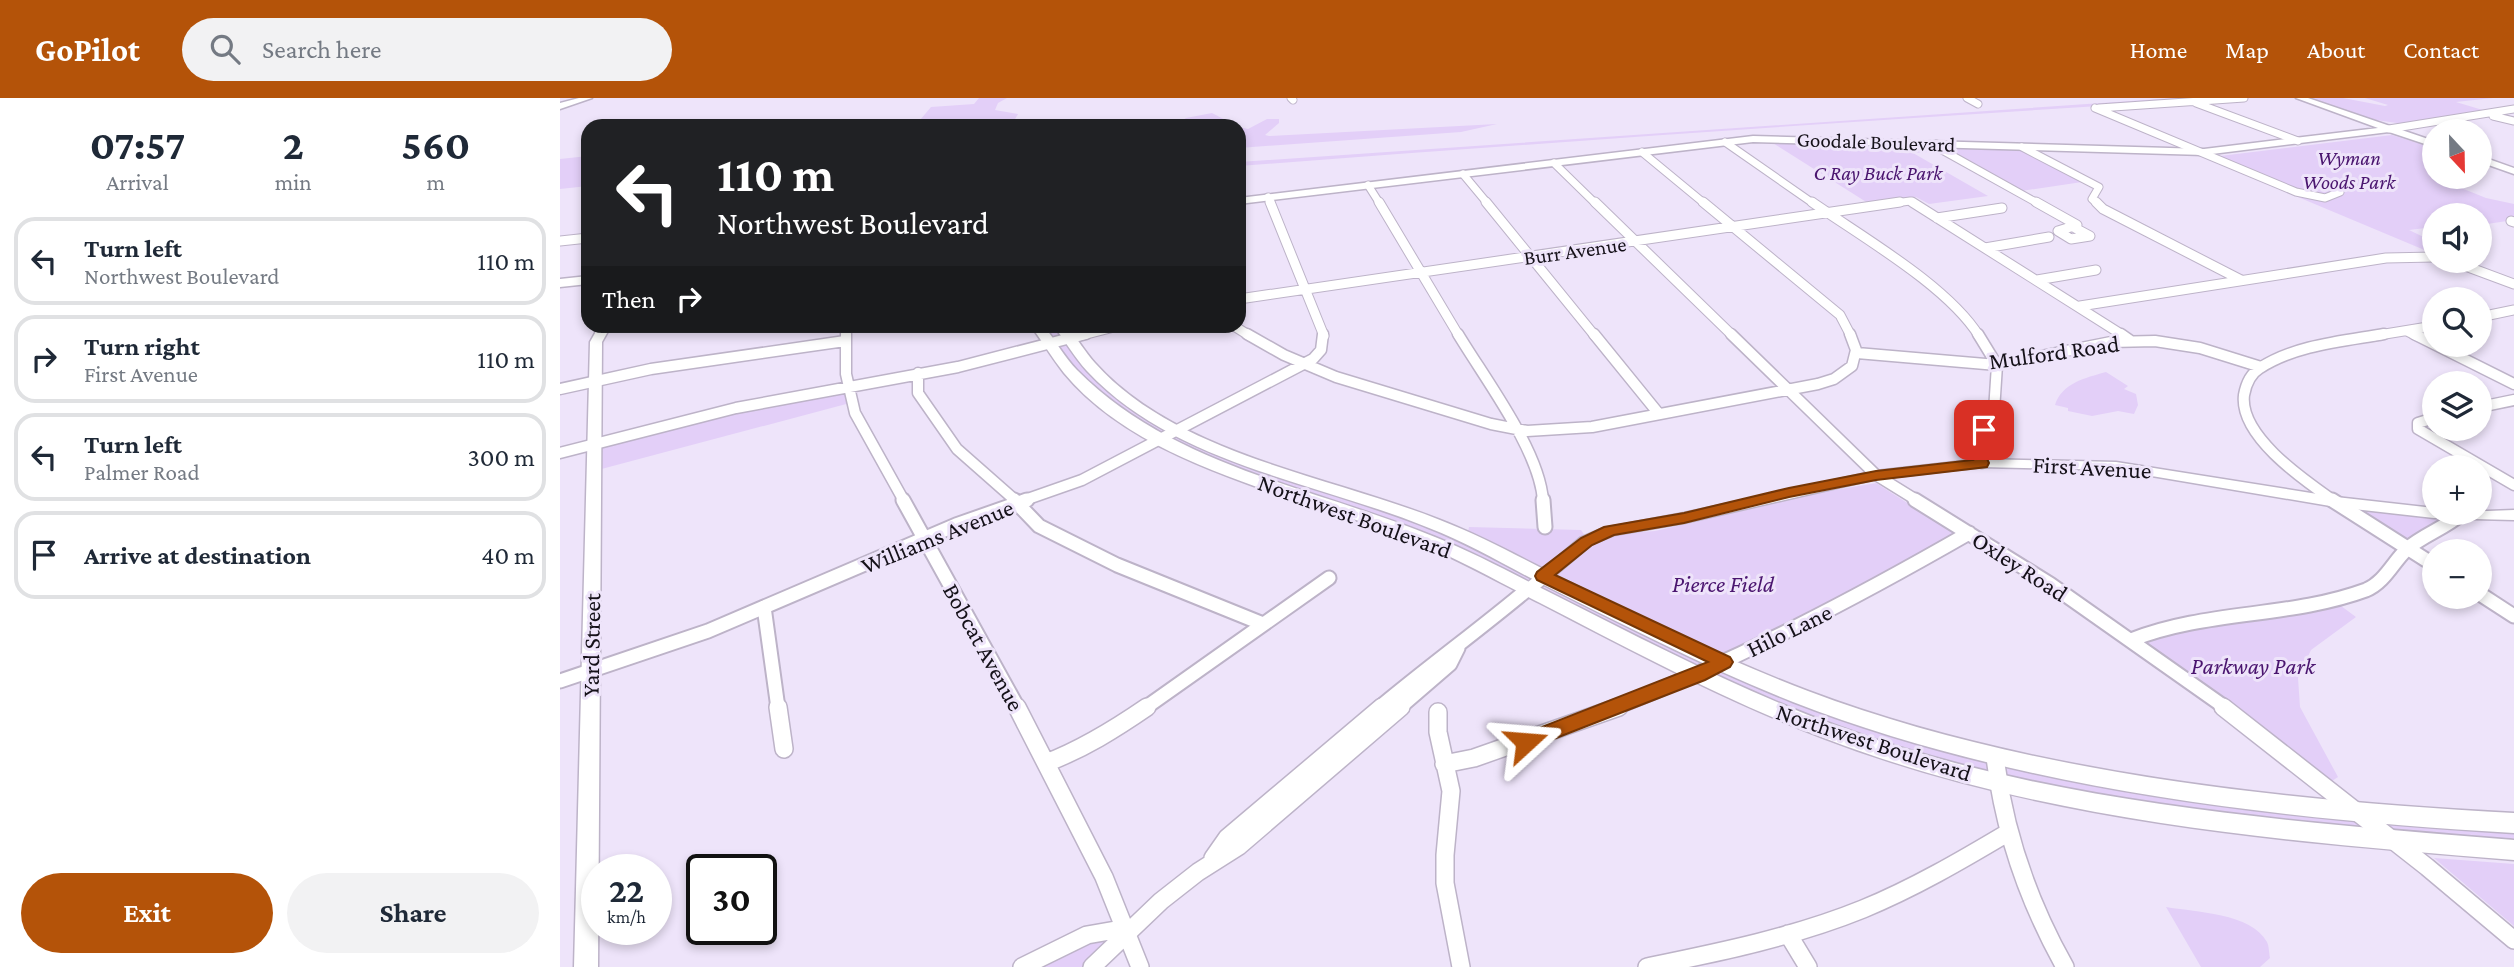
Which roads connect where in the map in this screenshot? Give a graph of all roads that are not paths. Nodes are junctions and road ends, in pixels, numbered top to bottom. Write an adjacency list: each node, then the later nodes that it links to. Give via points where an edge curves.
1 (588, 98): 7 (main road)
2 (1968, 98): 6 (street)
3 (2244, 98): 5 (street)
4 (2300, 98): 10 (main road)
5 (2193, 102): 8 (street); 16 (street)
6 (1978, 104)
7 (560, 106)
8 (2095, 108): 21 (street)
9 (2514, 109): 11 (street, Goodale Boulevard)
10 (2344, 113): 13 (main road); 14 (main road, via 2365,127)
11 (2486, 114): 12 (street); 13 (street, Goodale Boulevard)
12 (2514, 121)
13 (2389, 129): 14 (main road, Goodale Boulevard); 15 (main road)
14 (2348, 135): 16 (main road, Goodale Boulevard)
15 (2422, 140)
16 (2298, 141): 21 (main road, Goodale Boulevard)
17 (1725, 142): 18 (main road, Goodale Boulevard, via 1777,138); 20 (main road, Goodale Boulevard); 31 (street)
18 (1936, 144): 19 (main road, Goodale Boulevard); 34 (street, via 2076,224)
19 (2022, 147): 21 (main road, Goodale Boulevard); 46 (street, via 2099,187 2092,199 2103,209)
20 (1642, 152): 22 (main road, Goodale Boulevard); 33 (street)
21 (2199, 152): 27 (street, via 2306,195 2333,198)
22 (1554, 163): 25 (main road, Goodale Boulevard); 38 (street, Oxley Road)
23 (2492, 163): 24 (main road)
24 (2514, 171)
25 (1463, 174): 26 (main road, Goodale Boulevard); 40 (street)
26 (1368, 185): 28 (main road, Goodale Boulevard); 43 (street)
27 (2340, 192)
28 (1268, 197): 29 (main road, Goodale Boulevard); 50 (street)
29 (1246, 200)
30 (2002, 208): 32 (street)
31 (1829, 215): 32 (street, Burr Avenue, via 1910,201); 33 (street, Burr Avenue); 68 (street, via 1959,308)
32 (1937, 218): 39 (street)
33 (1735, 228): 38 (street, Burr Avenue); 66 (street, via 1840,316)
34 (2075, 228)
35 (2049, 237): 39 (street)
36 (581, 239): 37 (street)
37 (560, 241)
38 (1636, 242): 40 (street, Burr Avenue); 75 (street, Oxley Road)
39 (1985, 247): 45 (street)
40 (1531, 257): 43 (street, Burr Avenue); 78 (street)
41 (2422, 257): 46 (street, via 2398,256)
42 (2096, 270): 45 (street)
43 (1421, 273): 50 (street, Burr Avenue); 80 (street)
44 (2484, 273): 49 (street)
45 (2037, 280): 52 (street)
46 (2241, 280): 52 (street)
47 (581, 281): 48 (main road)
48 (560, 283)
49 (2514, 284)
50 (1304, 289): 51 (street, Burr Avenue); 67 (street, Williams Avenue, via 1325,340 1317,355)
51 (1246, 298)
52 (2080, 306): 64 (street)
53 (2514, 310): 54 (street)
54 (2492, 315)
55 (2422, 328): 56 (street)
56 (2406, 331): 69 (street, via 2300,352); 72 (street)
57 (601, 333): 71 (street, Yard Street, via 596,342)
58 (846, 333): 63 (street, Bobcat Avenue)
59 (1042, 333): 65 (main road, Northwest Boulevard)
60 (1064, 333): 65 (street)
61 (1066, 333): 79 (main road, Northwest Boulevard, via 1085,360 1119,391)
62 (1244, 333): 67 (street)
63 (845, 341): 71 (street); 73 (street, Bobcat Avenue)
64 (2130, 341): 68 (street, Mulford Road); 69 (street, Mulford Road, via 2200,348)
65 (1048, 344): 70 (street); 81 (main road, Northwest Boulevard, via 1092,392)
66 (1857, 353): 68 (street, Mulford Road); 75 (street, via 1853,367 1842,376)
67 (1302, 365): 79 (street, Williams Avenue); 80 (street, via 1381,393)
68 (1997, 365): 85 (street, via 1994,411 1974,448)
69 (2261, 366): 88 (street, via 2242,390 2249,422 2272,455)
70 (918, 373): 73 (street); 89 (street, via 918,393 957,449)
71 (596, 381): 74 (street); 83 (street, Yard Street)
72 (2514, 384)
73 (847, 386): 83 (street); 96 (street, Bobcat Avenue, via 855,413)
74 (560, 389)
75 (1787, 390): 78 (street); 86 (street, Oxley Road)
76 (2514, 400): 77 (street)
77 (2492, 405)
78 (1659, 414): 80 (street, via 1576,430)
79 (1178, 430): 81 (street, Williams Avenue); 100 (main road, Northwest Boulevard, via 1236,456 1423,519)
80 (1517, 430): 94 (street, via 1542,482)
81 (1160, 439): 89 (street, Williams Avenue, via 1082,480); 100 (main road, Northwest Boulevard, via 1219,466)
82 (2436, 441): 87 (street)
83 (594, 444): 84 (street); 107 (street, Yard Street)
84 (560, 453)
85 (1982, 463): 86 (street, First Avenue); 88 (street, First Avenue, via 2150,470)
86 (1876, 475): 95 (street, Oxley Road); 100 (street, First Avenue, via 1610,530 1586,541)
87 (2514, 485)
88 (2336, 502): 90 (street, First Avenue); 97 (street)
89 (1018, 503): 96 (street, Williams Avenue); 104 (street, via 1039,526 1058,537)
90 (2422, 511)
91 (2492, 514): 92 (street, First Avenue)
92 (2514, 514)
93 (2448, 525): 97 (street)
94 (1545, 527)
95 (1969, 533): 105 (street, Oxley Road); 106 (street, Hilo Lane, via 1861,595)
96 (923, 538): 102 (street, Williams Avenue); 113 (street, Bobcat Avenue)
97 (2408, 548): 98 (street); 105 (street, via 2368,589 2299,606 2163,627)
98 (2422, 557)
99 (1329, 578): 104 (street)
100 (1536, 583): 106 (main road, Northwest Boulevard); 108 (main road, Northwest Boulevard); 121 (street, First Avenue, via 1458,648 1450,664 1238,846 1209,863)
101 (2492, 602): 103 (street)
102 (764, 607): 107 (street, Williams Avenue); 111 (street)
103 (2514, 616)
104 (1263, 624): 113 (street, via 1117,728)
105 (2131, 640): 116 (street, Oxley Road)
106 (1724, 662): 108 (street, Hilo Lane); 112 (main road, Northwest Boulevard, via 1833,709)
107 (590, 671): 109 (street, Williams Avenue); 124 (street, Yard Street)
108 (1699, 675): 114 (street, Hilo Lane, via 1557,731); 115 (main road, Northwest Boulevard, via 1833,733)
109 (560, 681)
110 (1438, 712): 114 (street)
111 (784, 750)
112 (1995, 757): 115 (street); 116 (main road, Northwest Boulevard, via 2113,780)
113 (1046, 763): 121 (street, Bobcat Avenue)
114 (1444, 764): 128 (street, via 1451,791 1444,857 1446,891)
115 (1997, 782): 118 (street); 119 (main road, Northwest Boulevard, via 2173,813)
116 (2354, 810): 117 (main road, Northwest Boulevard); 119 (street, Oxley Road)
117 (2514, 823)
118 (2009, 832): 122 (street, via 1889,897); 131 (street, via 2045,932)
119 (2392, 841): 120 (main road, Northwest Boulevard); 123 (street, Oxley Road)
120 (2514, 850)
121 (1127, 928): 125 (street, First Avenue, via 1087,935); 126 (street, First Avenue); 127 (street, Bobcat Avenue)
122 (1788, 934): 129 (street); 130 (street)
123 (2514, 940)
124 (586, 967)
125 (1022, 967)
126 (1092, 967)
127 (1140, 967)
128 (1461, 967)
129 (1647, 967)
130 (1808, 967)
131 (2065, 967)

